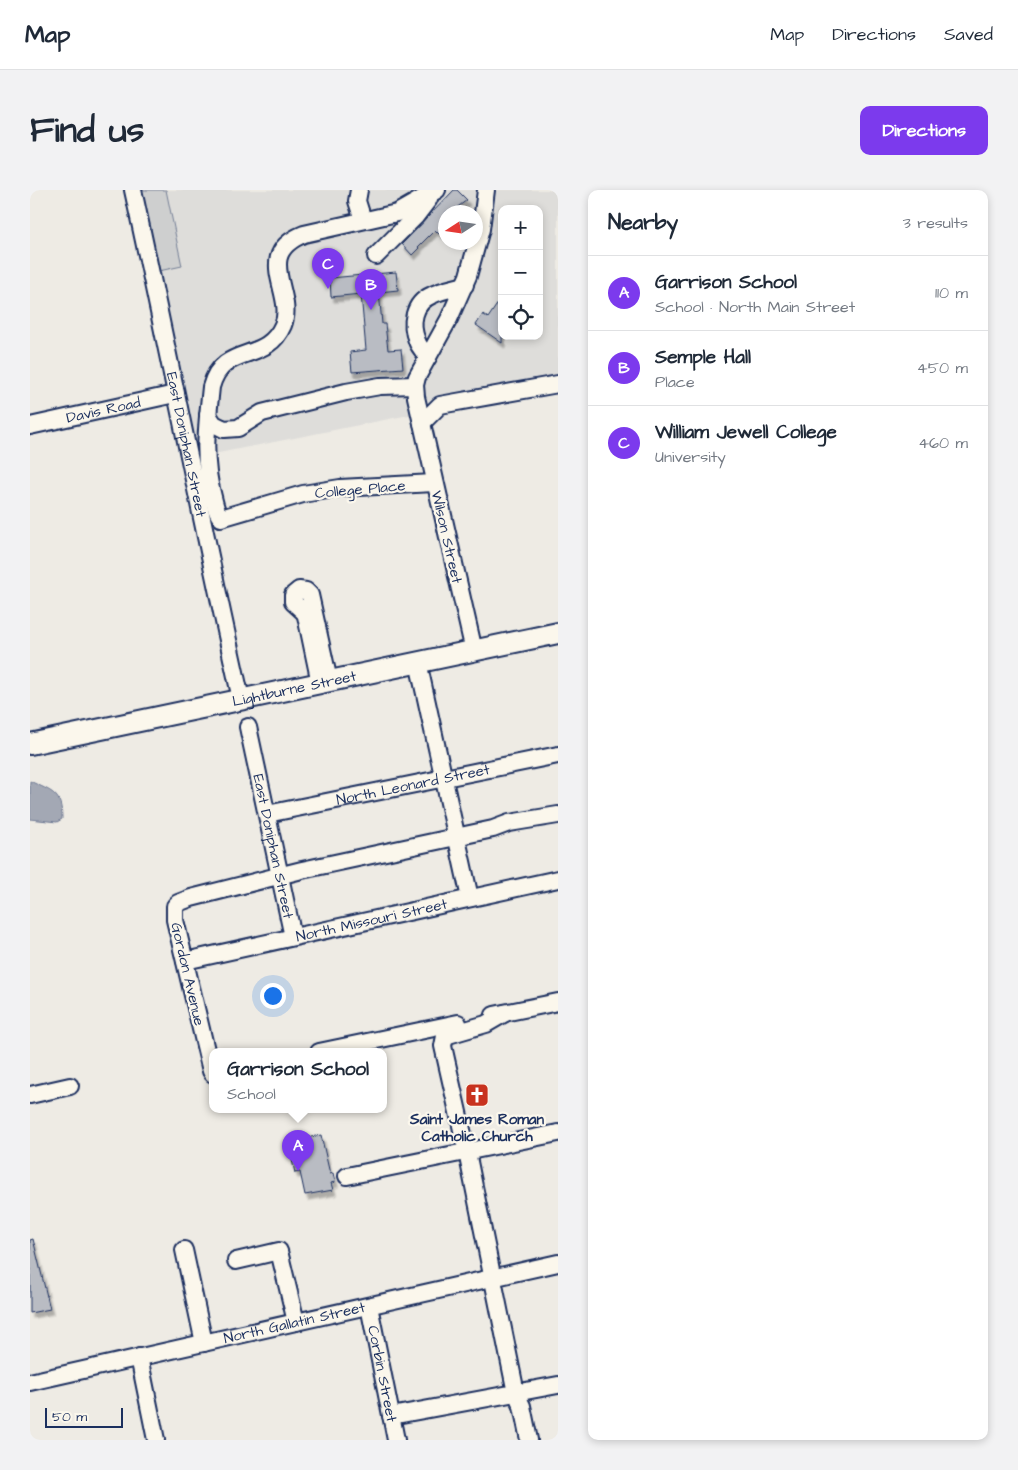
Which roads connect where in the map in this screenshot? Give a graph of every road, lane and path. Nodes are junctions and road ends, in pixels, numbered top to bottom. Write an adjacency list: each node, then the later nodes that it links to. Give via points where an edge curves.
1 (133, 190): 11 (street, East Doniphan Street)
2 (359, 190): 5 (street, via 357,201)
3 (486, 190): 7 (street, via 481,229)
4 (436, 191): 5 (street, via 397,214); 6 (street)
5 (362, 220): 12 (street, via 291,240 281,253 277,267 285,307 281,329 267,346 234,358 219,369 211,387)
6 (376, 256)
7 (466, 285): 8 (street); 8 (street, via 431,295 417,306 413,326 417,342)
8 (428, 356): 10 (street)
9 (558, 384): 13 (street, via 440,405)
10 (415, 385): 12 (street, via 380,386 346,392 262,413 238,428 224,429 214,424); 13 (street, Wilson Street)
11 (175, 394): 14 (street, Davis Road); 19 (street, East Doniphan Street)
12 (208, 415): 15 (street, College Place, via 205,449 208,482 221,518 304,494 340,488)
13 (422, 423): 15 (street, Wilson Street)
14 (30, 426)
15 (434, 483): 17 (street, Wilson Street)
16 (558, 635): 17 (main road, Lightburne Street)
17 (474, 651): 18 (main road, Lightburne Street)
18 (418, 662): 19 (main road, Lightburne Street); 23 (street)
19 (241, 699): 21 (main road, Lightburne Street)
20 (248, 727): 24 (street, East Doniphan Street)
21 (30, 744)
22 (558, 755): 23 (street, North Leonard Street)
23 (443, 778): 24 (street, North Leonard Street); 26 (street)
24 (267, 814): 27 (street, East Doniphan Street)
25 (558, 815): 26 (street, via 509,823)
26 (456, 837): 27 (street); 29 (street)
27 (280, 876): 30 (street, East Doniphan Street); 31 (street, Gordon Avenue, via 178,903 175,920)
28 (558, 879): 29 (street, North Missouri Street)
29 (470, 898): 30 (street, North Missouri Street)
30 (293, 936): 31 (street, North Missouri Street)
31 (185, 960): 35 (street, Gordon Avenue)
32 (558, 1002): 33 (street)
33 (505, 1013): 34 (street); 39 (street, via 486,1024 445,1036 442,1046)
34 (338, 1048)
35 (209, 1062)
36 (70, 1086): 37 (street)
37 (30, 1095)
38 (558, 1132): 39 (street)
39 (467, 1152): 40 (street); 44 (street)
40 (347, 1176)
41 (184, 1250): 47 (street)
42 (236, 1261): 46 (street, via 280,1251)
43 (558, 1263): 44 (street, North Gallatin Street)
44 (492, 1278): 45 (street, North Gallatin Street); 51 (street)
45 (369, 1306): 46 (street, North Gallatin Street); 52 (street, Corbin Street)
46 (296, 1322): 47 (street, North Gallatin Street)
47 (204, 1343): 48 (street, North Gallatin Street)
48 (138, 1358): 49 (street, North Gallatin Street); 53 (street)
49 (30, 1382)
50 (558, 1384): 51 (street)
51 (516, 1393): 52 (street); 55 (street)
52 (391, 1416): 54 (street, Corbin Street)
53 (156, 1440)
54 (396, 1440)
55 (529, 1440)

